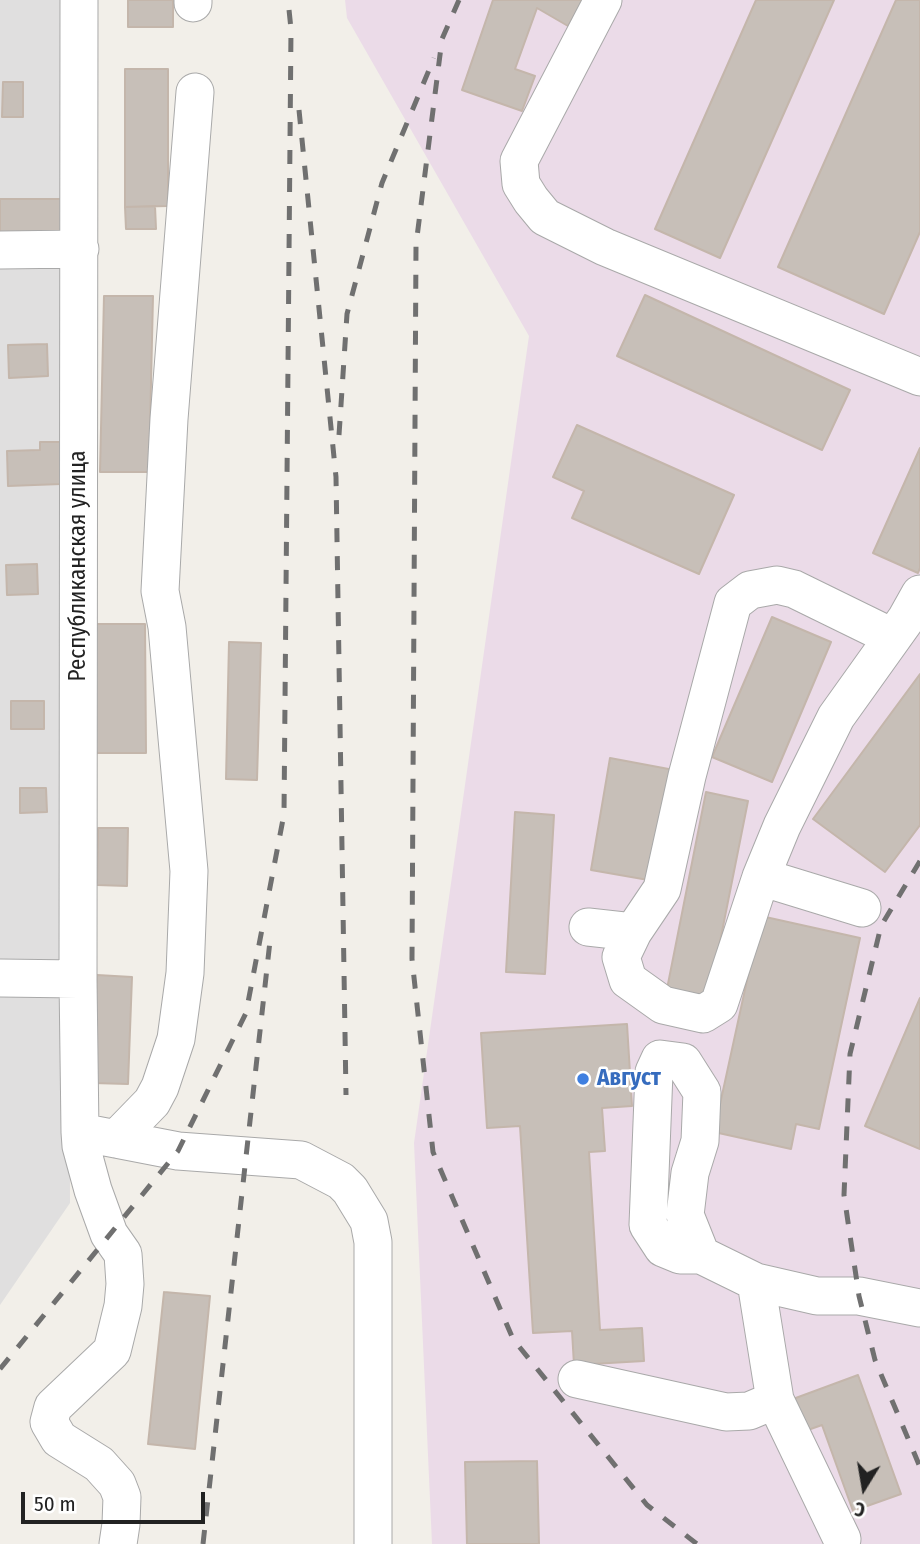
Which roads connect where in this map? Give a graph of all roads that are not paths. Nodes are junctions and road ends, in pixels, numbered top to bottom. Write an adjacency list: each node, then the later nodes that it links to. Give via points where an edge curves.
1 (79, 0): 4 (street, Республиканская улица)
2 (603, 0): 6 (street, via 519,161 521,184 530,200 545,217 605,247)
3 (195, 92): 16 (street, via 160,591 189,871 185,973 176,1040 160,1087 152,1102)
4 (80, 249): 5 (street); 14 (street, Республиканская улица)
5 (0, 250)
6 (920, 377)
7 (920, 594): 8 (street)
8 (892, 637): 9 (street, via 836,717); 12 (street, via 778,584 750,590 733,603 662,889)
9 (761, 877): 10 (street); 12 (street, via 719,1004 703,1014 663,1005 628,980 621,957)
10 (862, 908)
11 (588, 927): 12 (street)
12 (633, 932)
13 (0, 978): 14 (street)
14 (78, 979): 15 (street, Республиканская улица)
15 (80, 1132): 16 (street); 23 (street, Республиканская улица, via 109,1234 123,1254 123,1306 112,1351 53,1407 49,1422 59,1439 99,1464 117,1484 122,1497)
16 (116, 1139): 24 (street, via 178,1151 300,1160 350,1190 369,1221 373,1242)
17 (701, 1255): 18 (street)
18 (756, 1282): 19 (street, via 817,1297 859,1296); 21 (street)
19 (920, 1308)
20 (577, 1379): 21 (street, via 726,1412 750,1411)
21 (775, 1400): 22 (street)
22 (842, 1539)
23 (118, 1544)
24 (373, 1544)

